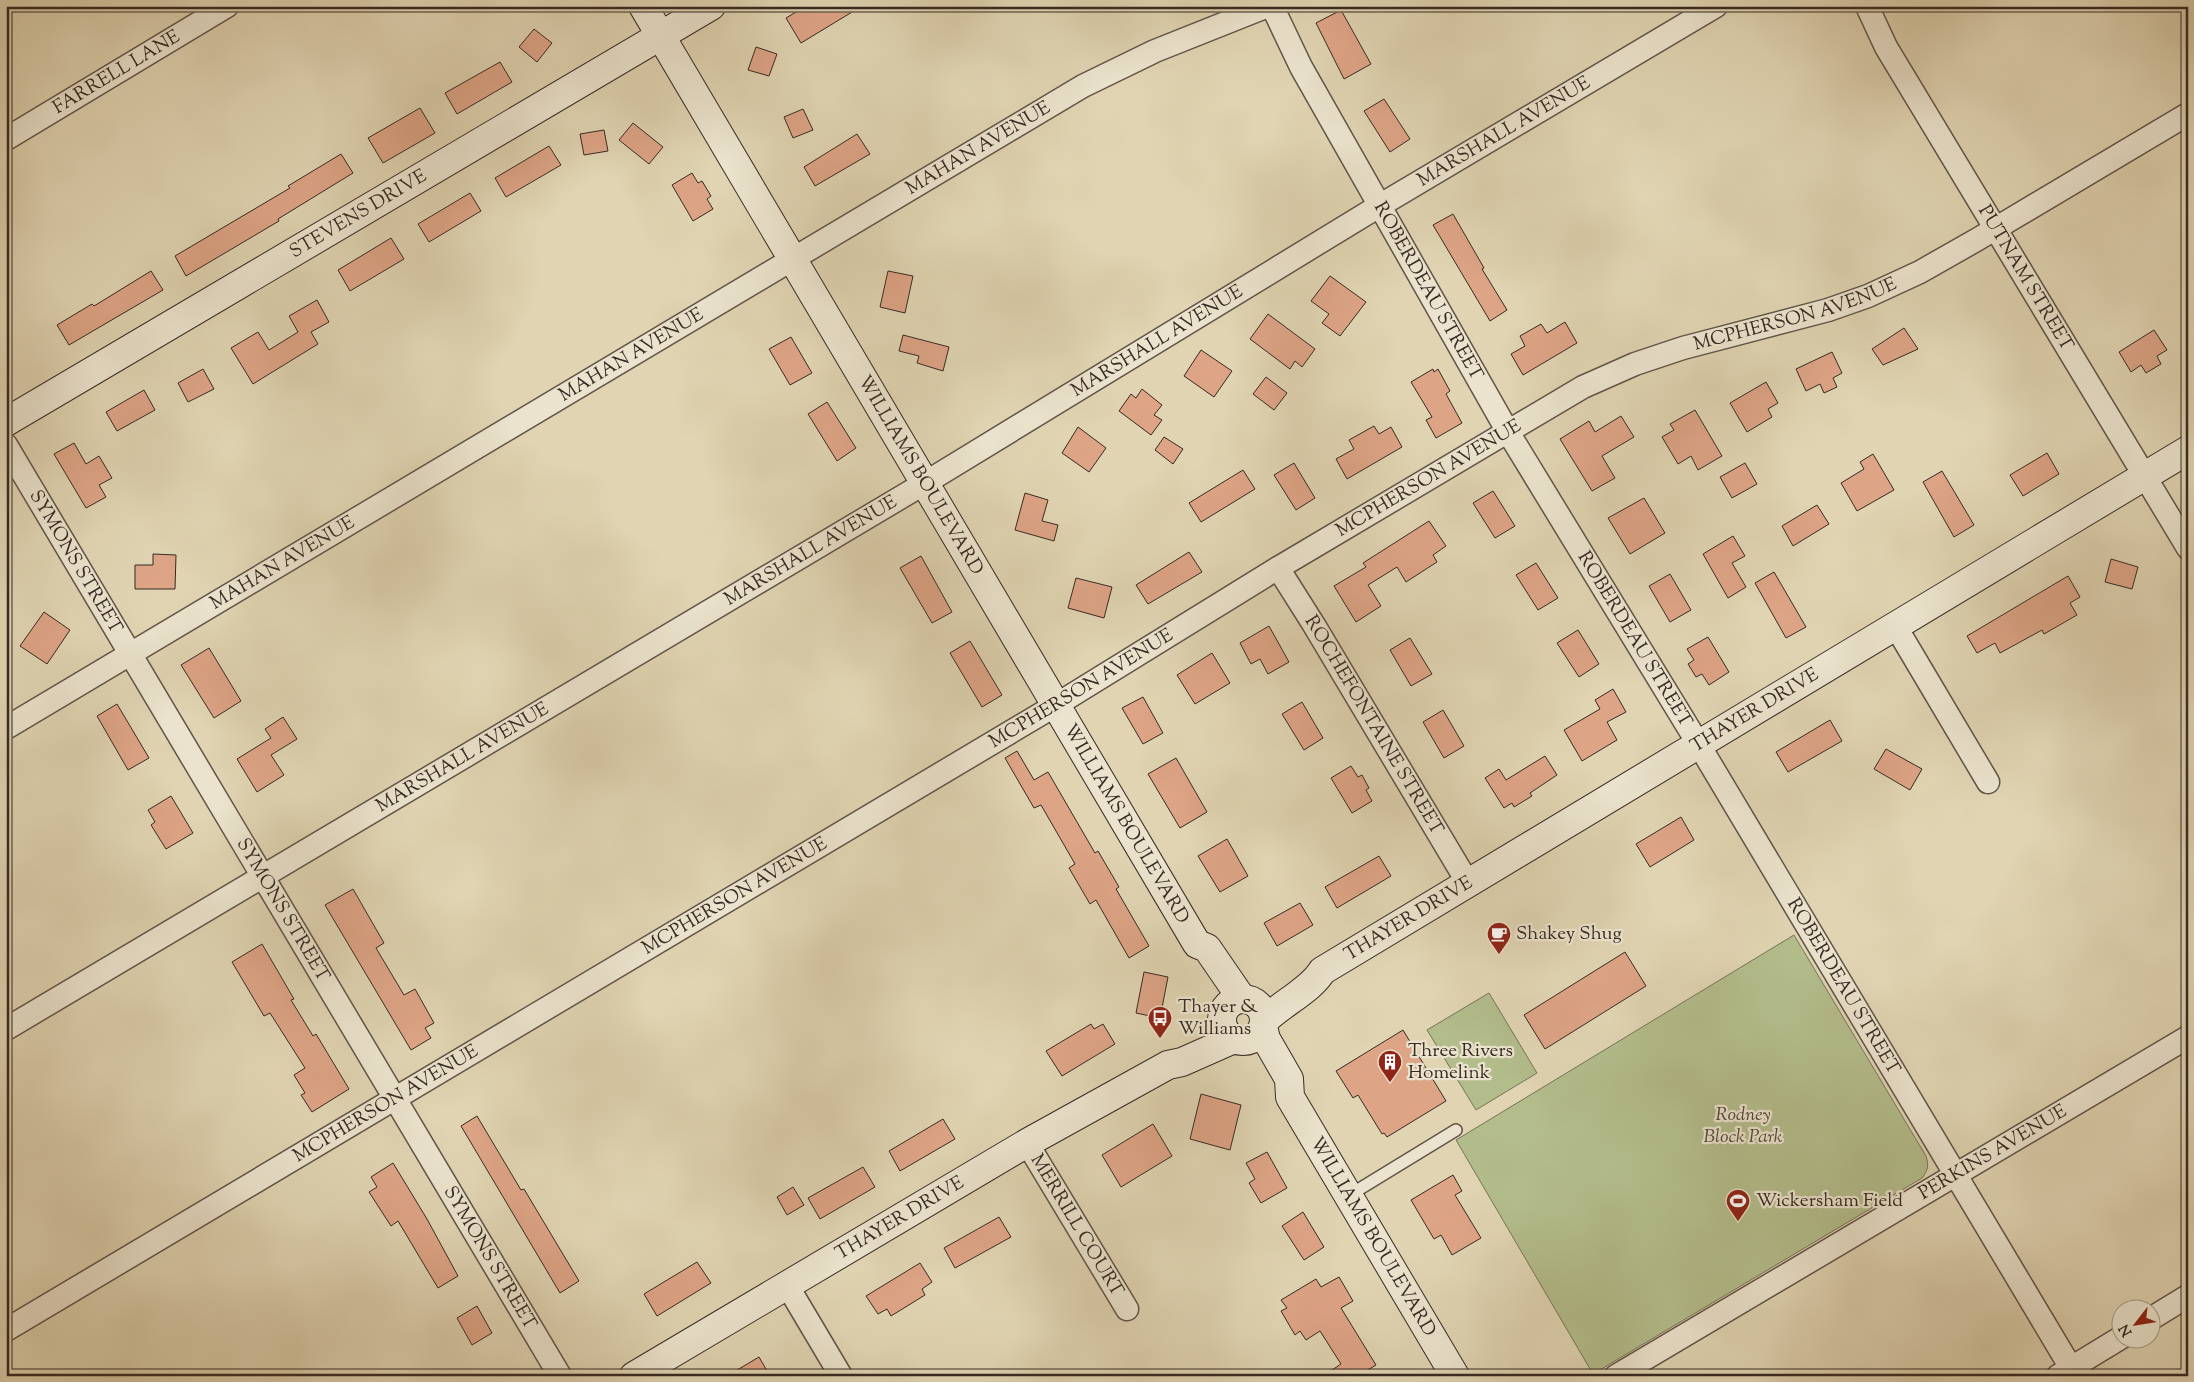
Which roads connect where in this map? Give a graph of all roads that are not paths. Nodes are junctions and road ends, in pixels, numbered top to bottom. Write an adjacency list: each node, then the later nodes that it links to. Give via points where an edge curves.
1 (227, 6): 10 (street, FARRELL LANE)
2 (642, 6): 8 (street, WILLIAMS BOULEVARD)
3 (711, 6): 8 (street, STEVENS DRIVE)
4 (1268, 6): 13 (street, MAHAN AVENUE, via 1155,51 1083,86)
5 (1272, 6): 11 (street, ROBERDEAU STREET, via 1301,67)
6 (1716, 6): 11 (street, MARSHALL AVENUE)
7 (1867, 6): 12 (street, PUTNAM STREET, via 1886,47)
8 (661, 36): 13 (street, WILLIAMS BOULEVARD); 14 (street, STEVENS DRIVE)
9 (2188, 114): 12 (street, MCPHERSON AVENUE)
10 (6, 139)
11 (1379, 206): 15 (street, ROBERDEAU STREET); 19 (street, MARSHALL AVENUE)
12 (1996, 229): 15 (street, MCPHERSON AVENUE, via 1920,272 1868,296 1828,310 1684,348 1627,368 1583,387); 18 (street, PUTNAM STREET)
13 (791, 259): 19 (street, WILLIAMS BOULEVARD); 23 (street, MAHAN AVENUE)
14 (6, 422)
15 (1508, 432): 21 (street, MCPHERSON AVENUE); 26 (street, ROBERDEAU STREET)
16 (6, 445): 23 (street, SYMONS STREET)
17 (2188, 450): 18 (street, THAYER DRIVE)
18 (2144, 476): 20 (street, PUTNAM STREET); 22 (street, THAYER DRIVE)
19 (926, 483): 24 (street, WILLIAMS BOULEVARD); 28 (street, MARSHALL AVENUE)
20 (2188, 548)
21 (1278, 568): 24 (street, MCPHERSON AVENUE); 29 (street, ROCHEFONTAINE STREET)
22 (1896, 627): 26 (street, THAYER DRIVE); 27 (street)
23 (130, 654): 25 (street, MAHAN AVENUE); 28 (street, SYMONS STREET)
24 (1056, 705): 30 (street, WILLIAMS BOULEVARD, via 1197,944 1196,955); 33 (street, MCPHERSON AVENUE)
25 (6, 728)
26 (1699, 745): 29 (street, THAYER DRIVE); 36 (street, ROBERDEAU STREET)
27 (1988, 782)
28 (262, 877): 31 (street, MARSHALL AVENUE); 33 (street, SYMONS STREET)
29 (1468, 883): 30 (street, THAYER DRIVE, via 1322,971 1311,970 1281,988)
30 (1243, 1019): 35 (street, THAYER DRIVE, via 1204,1034 1176,1052 1168,1065); 37 (street, WILLIAMS BOULEVARD, via 1266,1039 1289,1079 1290,1097)
31 (6, 1029)
32 (2188, 1037): 36 (street, PERKINS AVENUE)
33 (395, 1100): 42 (street, MCPHERSON AVENUE); 45 (street, SYMONS STREET)
34 (1456, 1130): 37 (lane)
35 (1027, 1143): 38 (street, THAYER DRIVE); 40 (street, MERRILL COURT)
36 (1955, 1174): 44 (street, ROBERDEAU STREET); 49 (street, PERKINS AVENUE)
37 (1348, 1196): 48 (street, WILLIAMS BOULEVARD)
38 (787, 1285): 46 (street, THAYER DRIVE); 47 (street)
39 (2188, 1296): 41 (street)
40 (1127, 1309)
41 (2162, 1312)
42 (6, 1330)
43 (2112, 1343): 44 (street)
44 (2065, 1372)
45 (560, 1376)
46 (634, 1376)
47 (841, 1376)
48 (1455, 1376)
49 (1616, 1376)

